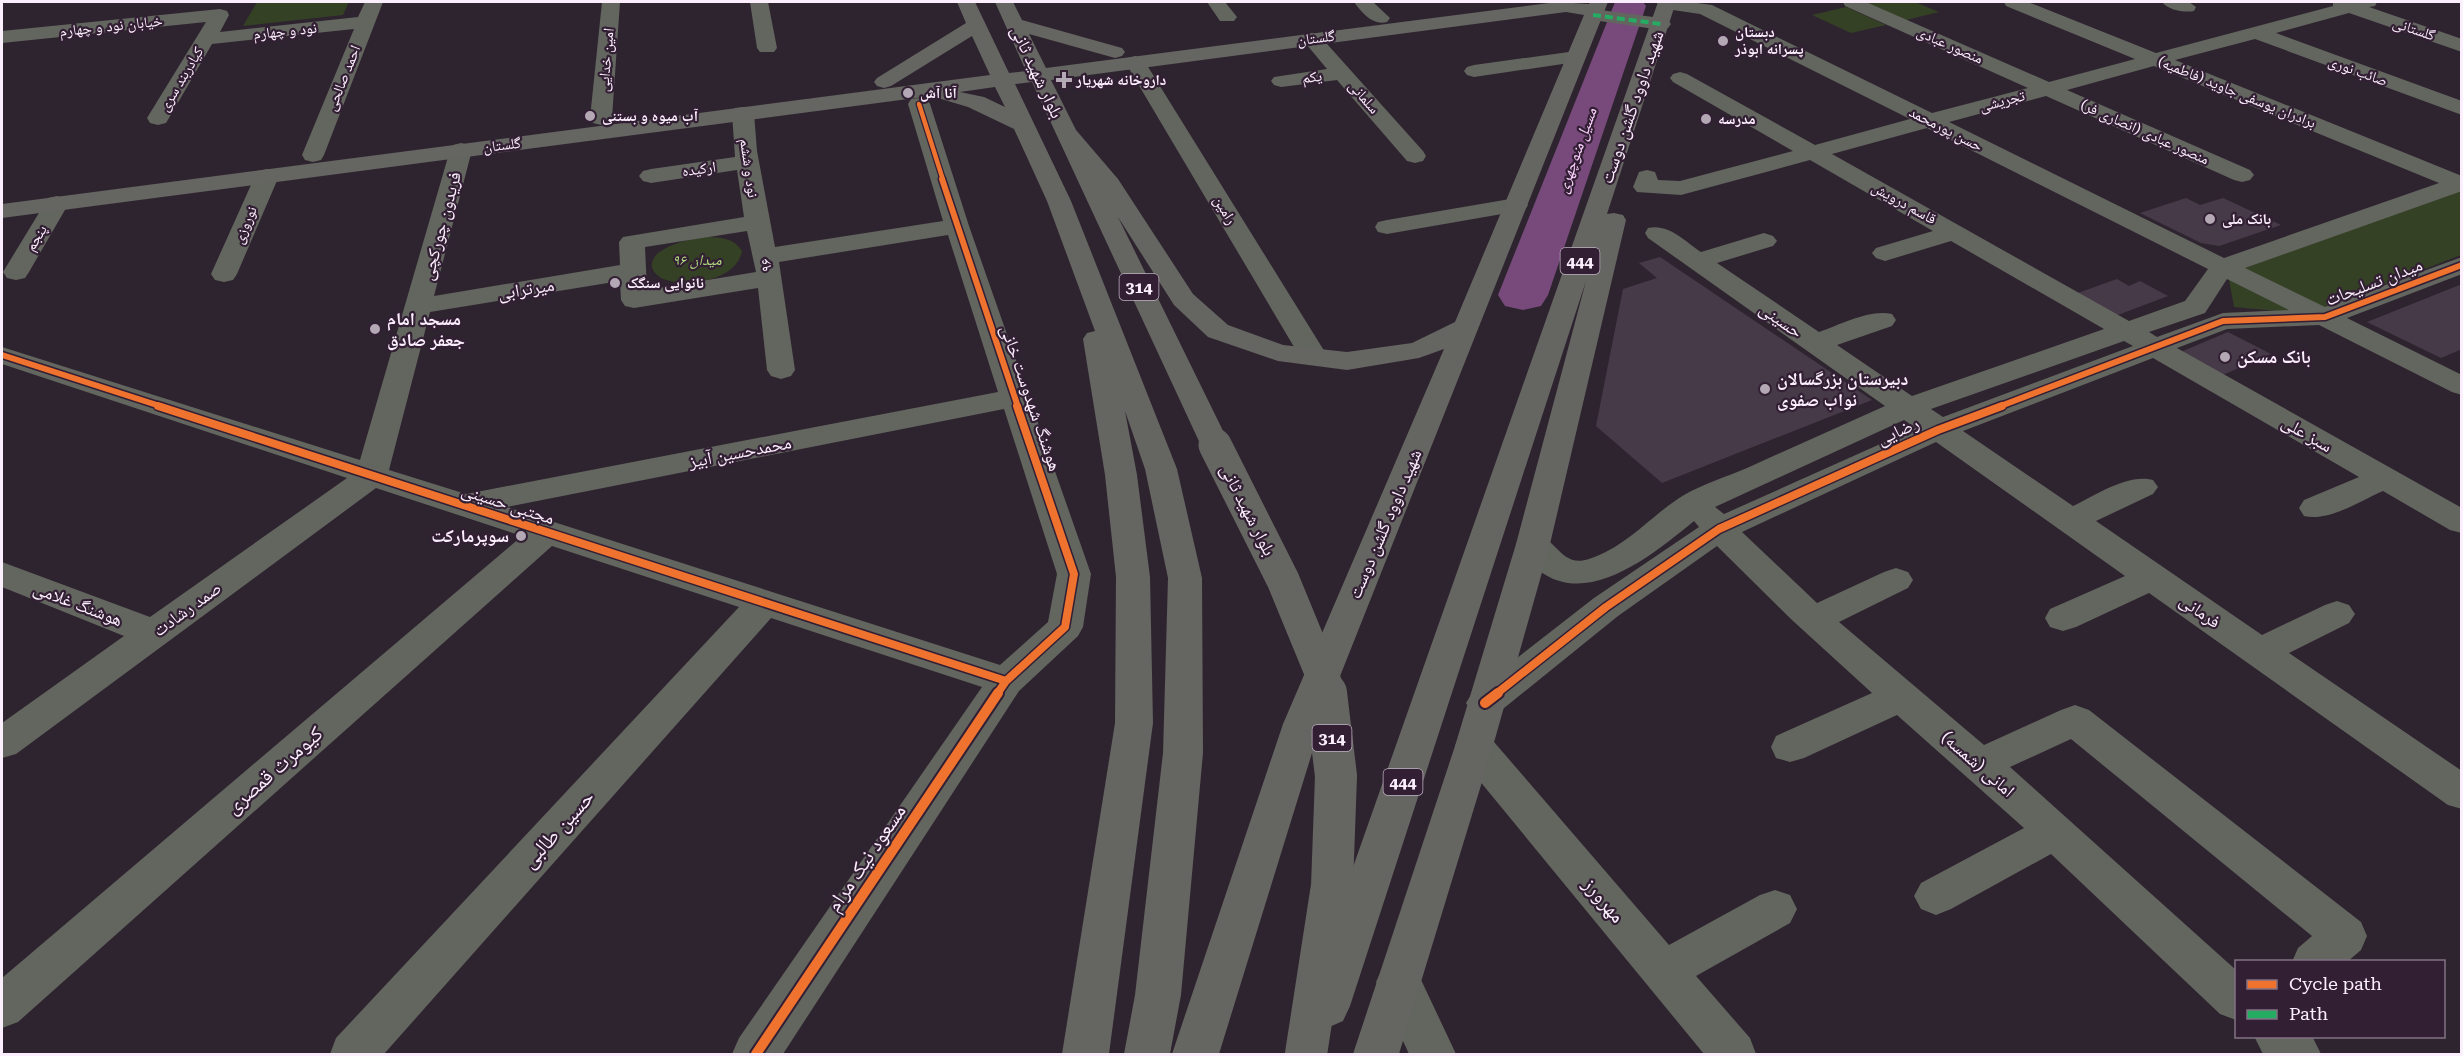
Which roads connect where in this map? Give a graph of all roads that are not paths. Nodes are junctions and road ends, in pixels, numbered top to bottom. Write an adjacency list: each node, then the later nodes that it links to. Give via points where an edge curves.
1 (374, 2): 16 (street, احمد صالحی)
2 (611, 2): 41 (street, امین خدایی)
3 (759, 2): 24 (street)
4 (966, 2): 18 (main road, بلوار شهید ثانی / 314)
5 (1004, 2): 17 (main road, بلوار شهید ثانی / 314)
6 (1363, 2): 15 (street)
7 (1506, 2): 15 (main road, گلستان)
8 (1852, 2): 36 (street, منصور عبادی)
9 (2013, 2): 26 (street, برادران یوسفی جاوید (فاطمیه))
10 (2350, 3): 19 (street, تجریشی); 23 (street, گلستانی)
11 (1566, 4): 12 (main road, گلستان); 22 (main road, گلستان)
12 (1598, 6): 14 (street, حسن پورمحمد); 28 (main road, شهید داوود گلشن دوست)
13 (224, 8): 20 (street, خیابان نود و چهارم); 21 (street, کیادربند سری)
14 (1660, 9): 27 (main road, شهید داوود گلشن دوست / 444); 42 (street, حسن پورمحمد, via 1705,9)
15 (1380, 18): 25 (main road, گلستان)
16 (366, 22): 21 (street, نود و چهارم); 47 (street, احمد صالحی)
17 (1016, 24): 25 (main road); 29 (main road, بلوار شهید ثانی / 314)
18 (976, 25): 30 (main road, بلوار شهید ثانی / 314); 35 (main road)
19 (2256, 33): 26 (street, تجریشی); 38 (street, صائب نوری)
20 (2, 37)
21 (205, 39): 40 (street, کیادربند سری)
22 (1312, 39): 25 (main road, گلستان); 31 (street, سلمانی)
23 (2462, 46)
24 (767, 48)
25 (1125, 57): 29 (main road, گلستان); 84 (street, رامین)
26 (2156, 59): 36 (street, تجریشی); 54 (street, برادران یوسفی جاوید (فاطمیه))
27 (1648, 60): 99 (main road, via 1631,155); 131 (main road, شهید داوود گلشن دوست / 444)
28 (1574, 64): 32 (street); 58 (main road, شهید داوود گلشن دوست)
29 (1035, 69): 30 (main road, گلستان); 44 (main road, بلوار شهید ثانی / 314)
30 (999, 73): 35 (main road, گلستان); 37 (main road, گلستان); 43 (main road, بلوار شهید ثانی / 314)
31 (1342, 73): 34 (street, یکم); 48 (street, سلمانی)
32 (1481, 77)
33 (1680, 78): 46 (street, قاسم درویش)
34 (1281, 81)
35 (884, 82): 41 (main road, گلستان)
36 (2047, 89): 42 (street, تجریشی); 52 (street, منصور عبادی (انصاری فر))
37 (923, 97): 39 (main road, گلستان); 43 (main road, via 976,102); 61 (street, هوشنگ شهدوست خانی)
38 (2462, 109)
39 (743, 113): 45 (main road, گلستان); 49 (street, نود و ششم)
40 (158, 118)
41 (601, 118): 47 (main road, گلستان)
42 (1930, 120): 46 (street, تجریشی); 70 (street, حسن پورمحمد)
43 (1024, 124): 73 (main road, بلوار شهید ثانی / 314, via 1059,201)
44 (1064, 130): 84 (main road, via 1110,184 1183,298 1218,331 1278,353); 131 (main road, بلوار شهید ثانی / 314, bridge, via 1283,580 1325,682 1336,776 1332,886)
45 (461, 150): 50 (main road, گلستان); 75 (street, فریدون چورکچی)
46 (1813, 152): 53 (street, تجریشی, via 1681,188 1645,187); 63 (street, قاسم درویش)
47 (313, 155): 56 (main road, گلستان)
48 (1415, 156)
49 (749, 173): 51 (street, ارکیده); 55 (street); 60 (street, نود و ششم)
50 (267, 176): 57 (main road, گلستان); 74 (street, نوروزی)
51 (651, 176)
52 (2242, 176)
53 (1647, 177)
54 (2461, 184): 70 (street)
55 (717, 189)
56 (2, 195)
57 (57, 203): 59 (main road, گلستان); 72 (street, پنجم)
58 (1516, 205): 62 (street); 79 (main road, شهید داوود گلشن دوست)
59 (2, 211)
60 (757, 222): 69 (street, ۹۶); 71 (street, ۹۶, via 632,242)
61 (957, 226): 69 (street); 87 (street, هوشنگ شهدوست خانی)
62 (1387, 227)
63 (1955, 232): 66 (street); 80 (street, قاسم درویش)
64 (1657, 233): 67 (street, حسینی)
65 (1764, 240): 67 (street)
66 (1885, 253)
67 (1696, 261): 81 (street, حسینی)
68 (2462, 265): 76 (street, میدان تسلیحات)
69 (768, 267): 71 (street, ۹۶, via 634,300); 85 (street)
70 (2222, 267): 76 (street, حسن پورمحمد); 80 (street, رضایی, via 2195,308)
71 (633, 271): 75 (street, میرترابی)
72 (15, 272)
73 (1085, 272): 128 (main road, via 1120,475 1133,577 1134,712); 129 (main road, بلوار شهید ثانی / 314, via 1161,469 1185,579 1183,753 1158,995)
74 (224, 274)
75 (420, 306): 90 (street, فریدون چورکچی)
76 (2325, 317): 78 (street, میدان تسلیحات); 86 (street, حسن پورمحمد)
77 (1882, 320): 81 (street)
78 (2223, 321): 82 (street, رضایی)
79 (1467, 327): 84 (main road, via 1419,350 1347,361); 130 (main road, شهید داوود گلشن دوست, via 1302,724)
80 (2126, 332): 82 (street, قاسم درویش); 88 (street, رضایی)
81 (1815, 344): 88 (street, حسینی)
82 (2153, 347): 89 (street, رضایی); 91 (street, سبز علی)
83 (2, 355): 90 (street, مجتبی حسینی)
84 (1314, 357)
85 (781, 370)
86 (2462, 386)
87 (1015, 398): 93 (street, محمدحسین آبیز); 109 (street, هوشنگ شهدوست خانی, via 1074,574 1065,627)
88 (1906, 408): 89 (street, حسینی); 95 (street, رضایی)
89 (1938, 430): 95 (street, رضایی); 96 (street, فرمانی)
90 (372, 476): 93 (street, مجتبی حسینی); 107 (street, صمد رشادت)
91 (2384, 478): 94 (street); 97 (street, سبز علی)
92 (2142, 487): 96 (street)
93 (464, 506): 98 (street, مجتبی حسینی)
94 (2315, 508)
95 (1707, 516): 99 (street, رضایی, via 1593,572 1568,570 1548,562); 106 (street, امانی (شمسه)); 111 (street, رضایی, via 1606,607)
96 (2069, 521): 101 (street, فرمانی)
97 (2462, 522)
98 (547, 532): 103 (street, مجتبی حسینی); 124 (street, کیومرث قمصری)
99 (1533, 544): 111 (main road)
100 (2, 574): 107 (street, هوشنگ غلامی)
101 (2152, 578): 105 (street); 108 (street, فرمانی)
102 (1896, 580): 106 (street)
103 (764, 603): 109 (street, مجتبی حسینی); 126 (street, حسین طالبی)
104 (2337, 614): 108 (street)
105 (2063, 618)
106 (1814, 619): 110 (street, امانی (شمسه))
107 (154, 633): 112 (street, صمد رشادت)
108 (2259, 652): 116 (street, فرمانی)
109 (1006, 681): 127 (street, مسعود نیک مرام)
110 (1900, 697): 114 (street); 115 (street, امانی (شمسه))
111 (1485, 703): 113 (main road)
112 (2, 743)
113 (1474, 746): 121 (street, مهرورز); 122 (main road)
114 (1790, 747)
115 (1980, 764): 117 (street, امانی (شمسه)); 120 (street, via 2075,720 2345,936)
116 (2462, 793)
117 (2054, 832): 118 (street); 123 (street, امانی (شمسه))
118 (1936, 896)
119 (1774, 909): 121 (street)
120 (2316, 960)
121 (1663, 971): 134 (street, مهرورز)
122 (1399, 982): 132 (main road); 133 (street)
123 (2235, 998)
124 (2, 1007)
125 (2279, 1038): 135 (street)
126 (353, 1054)
127 (756, 1054)
128 (1085, 1054)
129 (1147, 1054)
130 (1196, 1054)
131 (1308, 1054)
132 (1376, 1054)
133 (1433, 1054)
134 (1733, 1054)
135 (2297, 1054)

